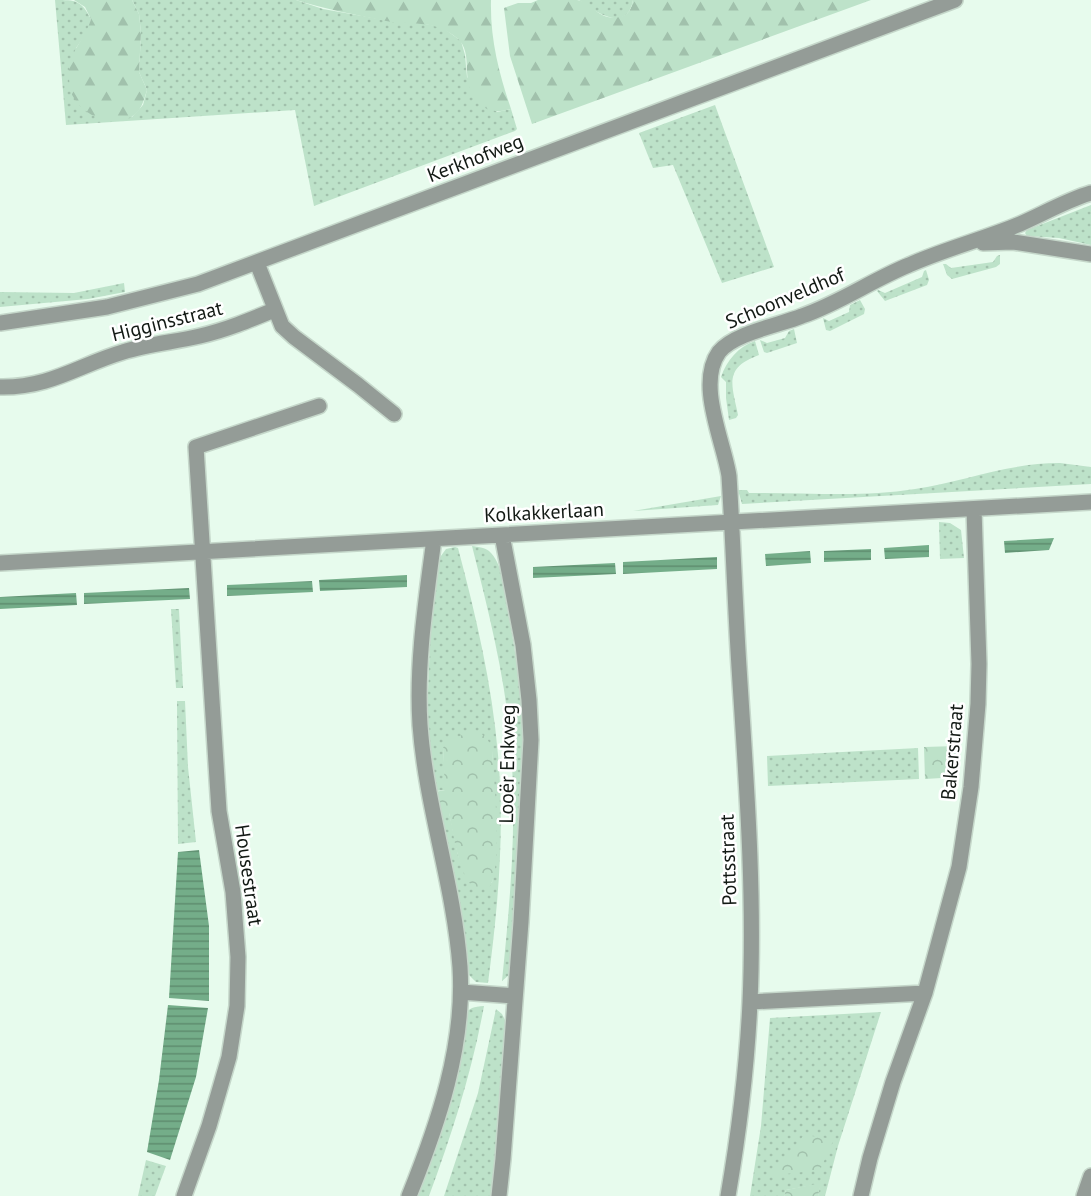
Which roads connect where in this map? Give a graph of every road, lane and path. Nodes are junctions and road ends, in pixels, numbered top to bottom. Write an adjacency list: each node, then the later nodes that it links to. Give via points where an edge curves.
1 (955, 0): 5 (street, Kerkhofweg)
2 (1091, 193): 3 (street, Schoonveldhof)
3 (962, 246): 4 (street, Schoonveldhof, via 1013,242); 13 (street, Schoonveldhof, via 910,264 826,308 734,341 719,352 711,377 712,397 727,467)
4 (1091, 254)
5 (257, 263): 6 (street); 7 (street, Kerkhofweg, via 163,294)
6 (274, 310): 8 (street, Higginsstraat, via 202,335 121,352 51,380); 10 (street, via 282,326 294,337)
7 (0, 323)
8 (0, 387)
9 (319, 406): 16 (street, Housestraat, via 196,447)
10 (394, 414)
11 (1091, 502): 12 (street, Kolkakkerlaan)
12 (974, 509): 13 (street, Kolkakkerlaan); 19 (street, Bakerstraat, via 979,664 971,787 959,867)
13 (731, 522): 14 (street, Kolkakkerlaan); 21 (street, Pottsstraat, via 748,846)
14 (502, 535): 15 (street, Kolkakkerlaan); 20 (street, Looër Enkweg, via 524,655 531,740)
15 (434, 539): 16 (street, Kolkakkerlaan); 18 (street, via 423,635 420,723 426,778 457,942)
16 (203, 552): 17 (street, Kolkakkerlaan); 23 (street, Housestraat, via 219,811 235,911 237,986 234,1034 220,1092)
17 (0, 563)
18 (460, 992): 20 (street); 24 (street, via 442,1105)
19 (925, 993): 21 (street); 27 (street, Bakerstraat, via 893,1082)
20 (515, 996): 25 (street, Looër Enkweg)
21 (750, 1002): 26 (street, Pottsstraat)
22 (1091, 1176): 28 (street)
23 (184, 1196)
24 (409, 1196)
25 (498, 1196)
26 (728, 1196)
27 (861, 1196)
28 (1084, 1196)

